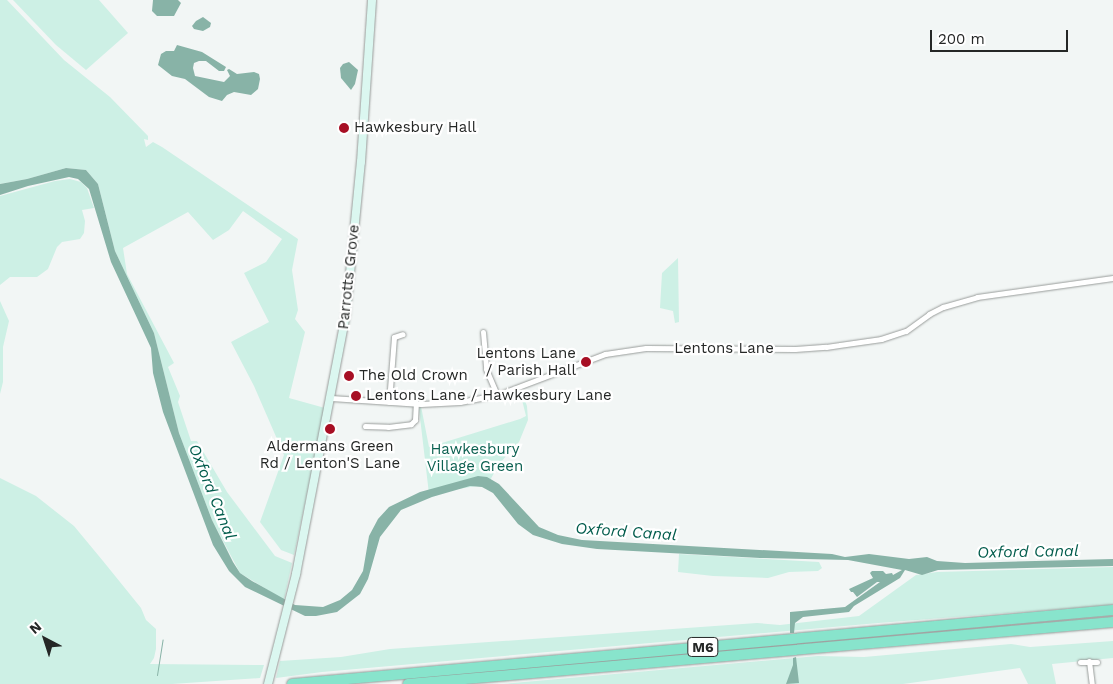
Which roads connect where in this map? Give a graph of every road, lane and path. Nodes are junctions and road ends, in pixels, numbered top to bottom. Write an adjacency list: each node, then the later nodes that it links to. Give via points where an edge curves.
1 (372, 0): 6 (main road, Parrotts Grove, via 346,314)
2 (1113, 278): 5 (street, Lentons Lane, via 977,297 943,307 895,335 826,347 646,348 605,354)
3 (484, 333): 5 (street, via 486,369)
4 (403, 334): 7 (street, via 394,337)
5 (497, 395): 8 (street, Lentons Lane, via 460,402)
6 (331, 398): 7 (street, Lentons Lane); 15 (main road, Parrotts Grove, via 296,574)
7 (389, 402): 8 (street, Lentons Lane)
8 (416, 404): 9 (street, via 415,420 411,424)
9 (365, 426)
10 (1113, 610): 16 (highway, M6)
11 (1113, 622): 17 (highway, M6)
12 (1089, 661): 13 (street); 14 (street); 18 (street)
13 (1080, 662)
14 (1097, 662)
15 (268, 684)
16 (292, 684)
17 (408, 684)
18 (1092, 684)

